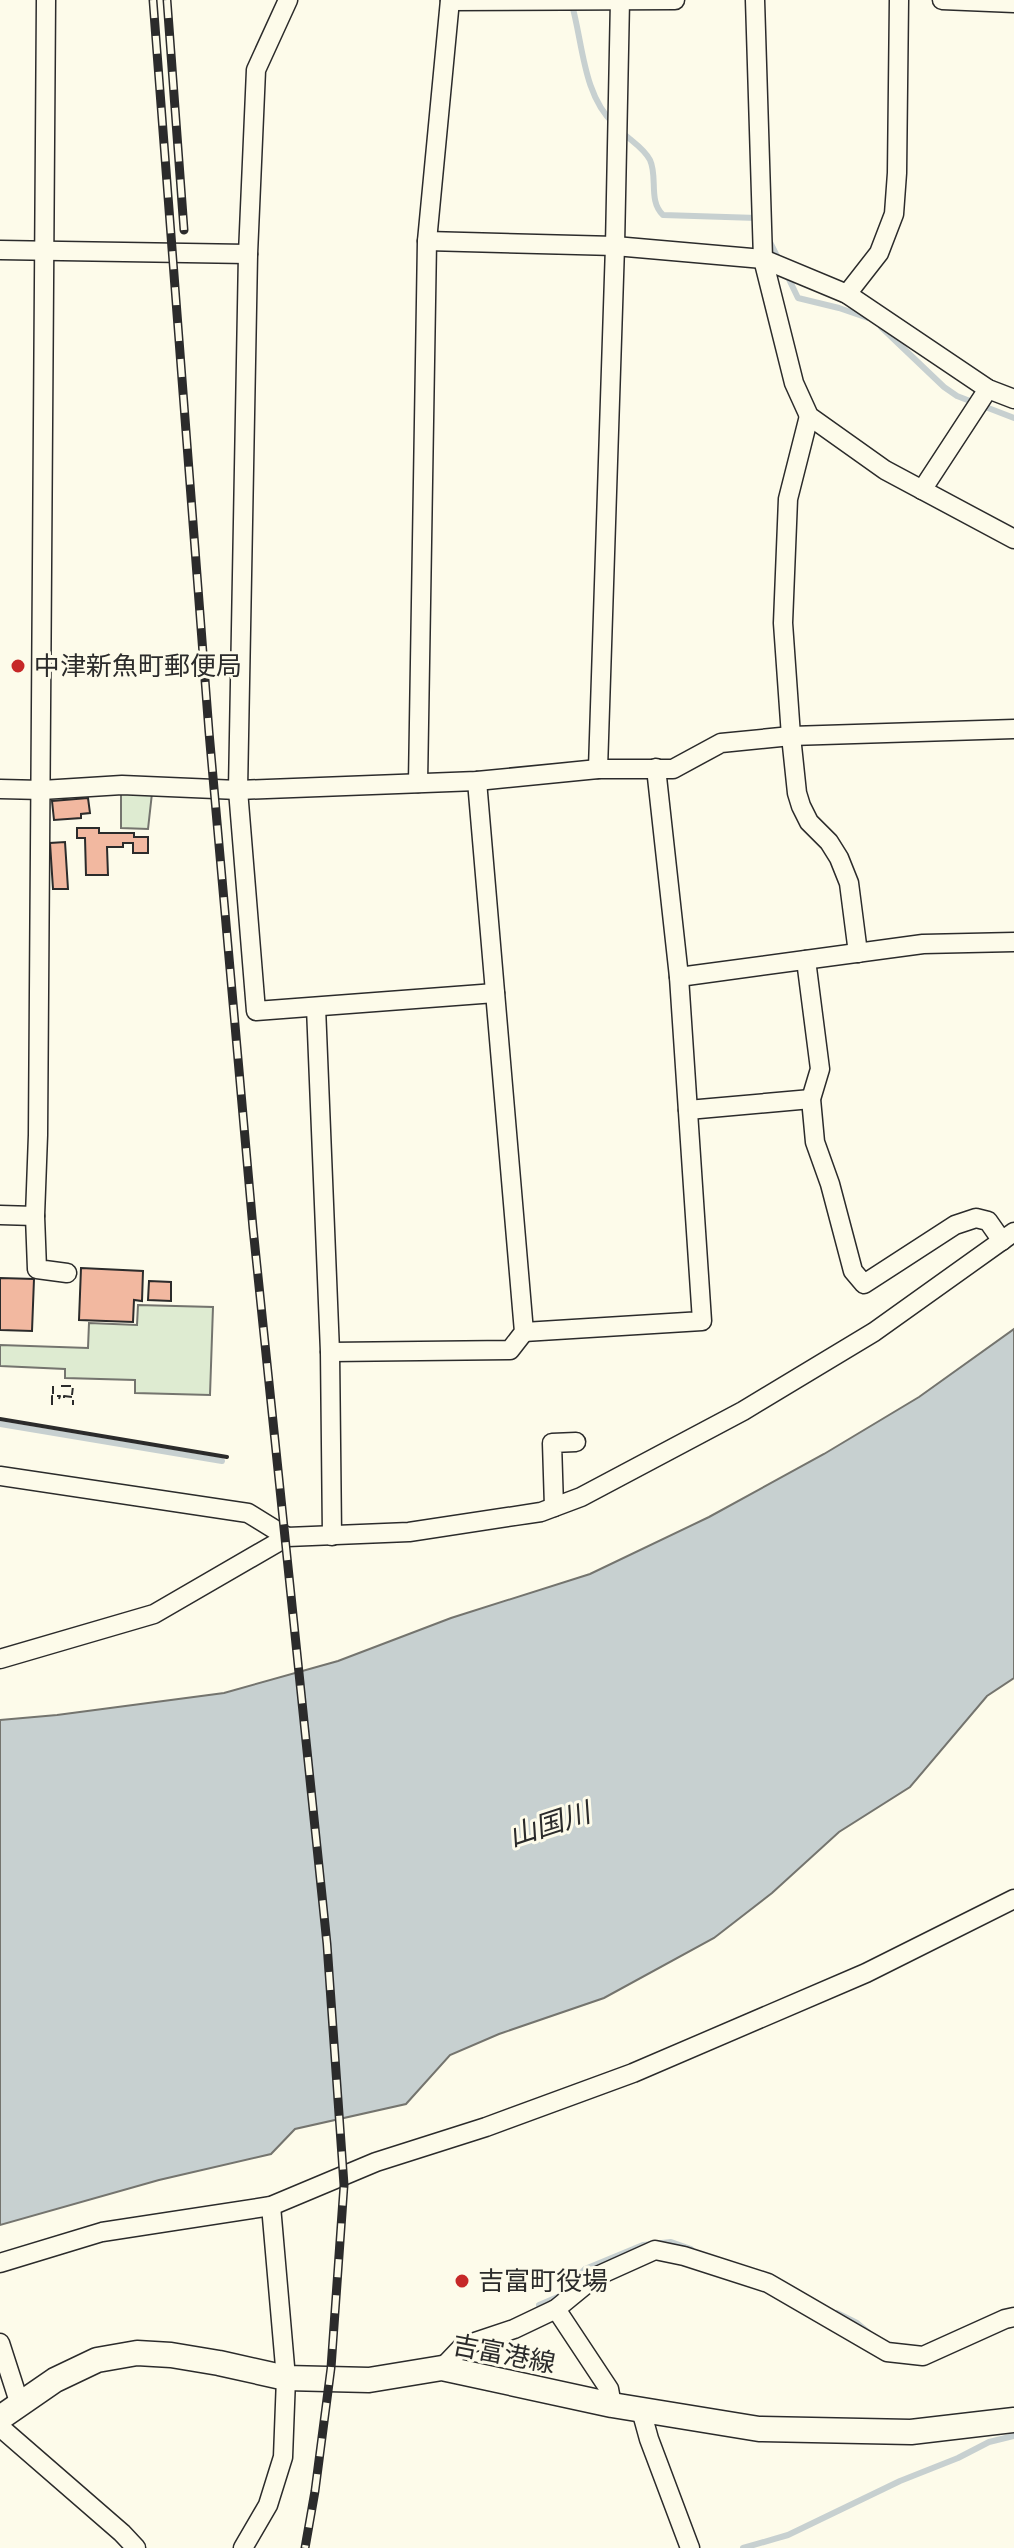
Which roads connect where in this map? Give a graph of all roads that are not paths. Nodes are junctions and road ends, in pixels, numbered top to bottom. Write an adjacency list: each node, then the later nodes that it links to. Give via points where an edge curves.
1 (46, 0): 13 (street)
2 (288, 0): 14 (street, via 256,70)
3 (675, 0): 8 (street)
4 (755, 0): 15 (street)
5 (899, 0): 16 (street, via 894,214 879,253)
6 (942, 0): 9 (street)
7 (450, 1): 8 (street); 10 (street)
8 (620, 1): 11 (street)
9 (1014, 3)
10 (427, 241): 11 (street); 27 (street)
11 (615, 246): 15 (street); 25 (street)
12 (0, 250): 13 (street)
13 (44, 251): 14 (street); 29 (street)
14 (248, 254): 30 (street)
15 (763, 259): 16 (street); 19 (street, via 794,383)
16 (847, 294): 17 (street)
17 (988, 389): 18 (street); 20 (street)
18 (1014, 399)
19 (809, 416): 20 (street); 23 (street, via 788,499 783,623)
20 (922, 490): 21 (street)
21 (1014, 539)
22 (1014, 729): 23 (street)
23 (791, 736): 24 (street, via 721,743 673,769); 32 (street, via 801,806 839,858 849,883)
24 (656, 768): 25 (street); 34 (street)
25 (598, 769): 26 (street)
26 (477, 781): 27 (street); 35 (street)
27 (418, 783): 30 (street)
28 (0, 789): 29 (street)
29 (42, 790): 30 (street, via 122,785); 40 (street)
30 (238, 790): 36 (street, via 256,1011)
31 (1014, 942): 32 (street, via 923,944)
32 (858, 953): 33 (street)
33 (806, 960): 34 (street); 37 (street, via 820,1069)
34 (679, 977): 38 (street)
35 (495, 993): 36 (street); 43 (street)
36 (316, 1007): 44 (street)
37 (811, 1099): 38 (street); 41 (street, via 815,1142 853,1271 864,1284 955,1225 976,1218)
38 (688, 1110): 43 (street, via 702,1321)
39 (0, 1215): 40 (street)
40 (35, 1216): 42 (street, via 37,1269)
41 (1008, 1237): 47 (street, via 874,1332 743,1411)
42 (67, 1273)
43 (524, 1332): 44 (street, via 510,1350)
44 (330, 1352): 48 (street)
45 (576, 1442): 47 (street, via 552,1443)
46 (0, 1476): 49 (street, via 248,1513)
47 (554, 1507): 48 (street, via 409,1532)
48 (332, 1536): 49 (street)
49 (287, 1537): 50 (street, via 154,1614)
50 (0, 1659)
51 (1014, 1899): 52 (street, via 866,1973 633,2073 376,2162)
52 (271, 2206): 53 (street, via 102,2232); 58 (street)
53 (0, 2263)
54 (556, 2309): 55 (street, via 595,2277 655,2250 768,2283 887,2352 923,2356); 57 (street, via 463,2346); 59 (street, via 609,2389)
55 (1014, 2317)
56 (0, 2343): 61 (street)
57 (442, 2368): 58 (main road, 吉富港線, via 369,2380); 59 (main road, 吉富港線)
58 (286, 2378): 61 (main road, 吉富港線, via 137,2353 97,2360); 65 (street, via 283,2457 268,2505)
59 (612, 2405): 60 (main road, 吉富港線)
60 (641, 2410): 62 (main road, 吉富港線, via 759,2429 911,2432); 66 (street)
61 (10, 2411)
62 (1014, 2420)
63 (0, 2427): 64 (street)
64 (136, 2548)
65 (243, 2548)
66 (690, 2548)

